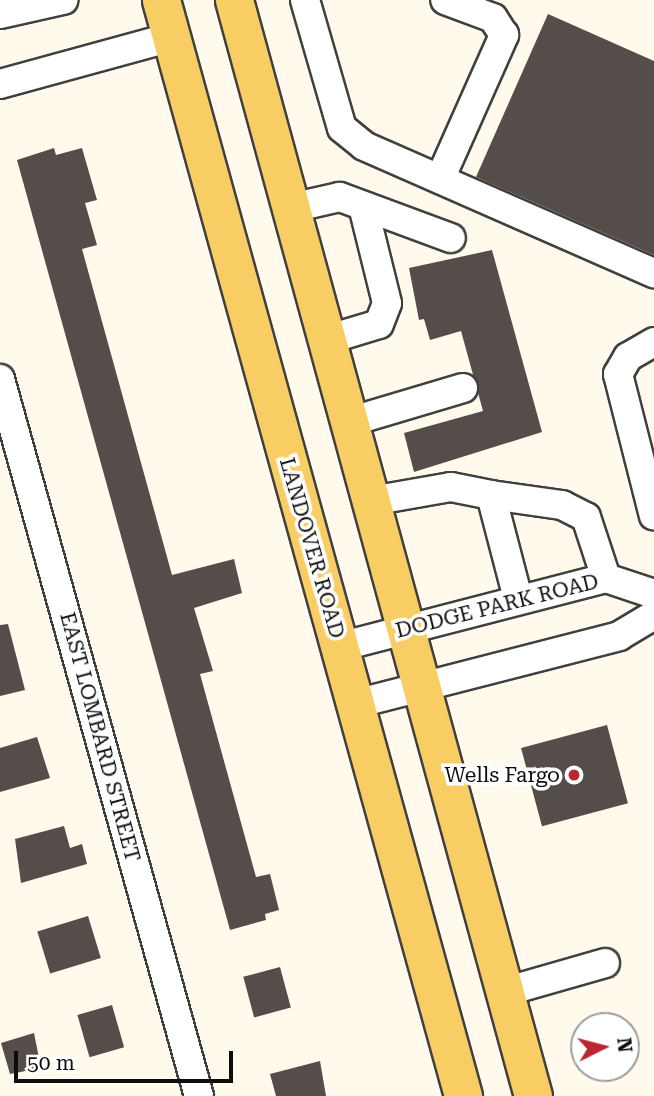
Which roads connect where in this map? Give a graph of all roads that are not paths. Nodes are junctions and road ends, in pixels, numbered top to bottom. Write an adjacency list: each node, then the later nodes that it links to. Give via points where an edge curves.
1 (63, 0): 6 (street)
2 (161, 0): 7 (main road, LANDOVER ROAD)
3 (234, 0): 11 (main road)
4 (305, 0): 9 (street, via 342,128 365,146)
5 (445, 0): 9 (street, via 493,18 504,36)
6 (0, 15)
7 (172, 37): 8 (street); 27 (main road, LANDOVER ROAD)
8 (0, 84)
9 (440, 179): 13 (street)
10 (363, 206): 11 (street, via 340,197); 12 (street); 14 (street, via 387,303 379,324)
11 (291, 208): 14 (main road)
12 (450, 238)
13 (654, 273)
14 (327, 340): 18 (main road)
15 (654, 342): 21 (street, via 628,357 618,374)
16 (0, 379): 32 (street, EAST LOMBARD STREET)
17 (463, 388): 18 (street)
18 (349, 422): 20 (main road)
19 (491, 495): 20 (street, via 452,487); 22 (street, via 562,505 586,517); 24 (street)
20 (371, 501): 26 (main road)
21 (654, 516)
22 (606, 578): 23 (street, DODGE PARK ROAD); 24 (street, DODGE PARK ROAD)
23 (654, 594)
24 (518, 599): 26 (street, DODGE PARK ROAD)
25 (654, 615): 28 (street, via 619,636)
26 (405, 628): 27 (street, DODGE PARK ROAD); 28 (main road)
27 (339, 647): 29 (main road, LANDOVER ROAD)
28 (421, 686): 29 (street); 31 (main road)
29 (355, 704): 33 (main road, LANDOVER ROAD)
30 (604, 963): 31 (street)
31 (505, 992): 34 (main road)
32 (199, 1096)
33 (463, 1096)
34 (533, 1096)

